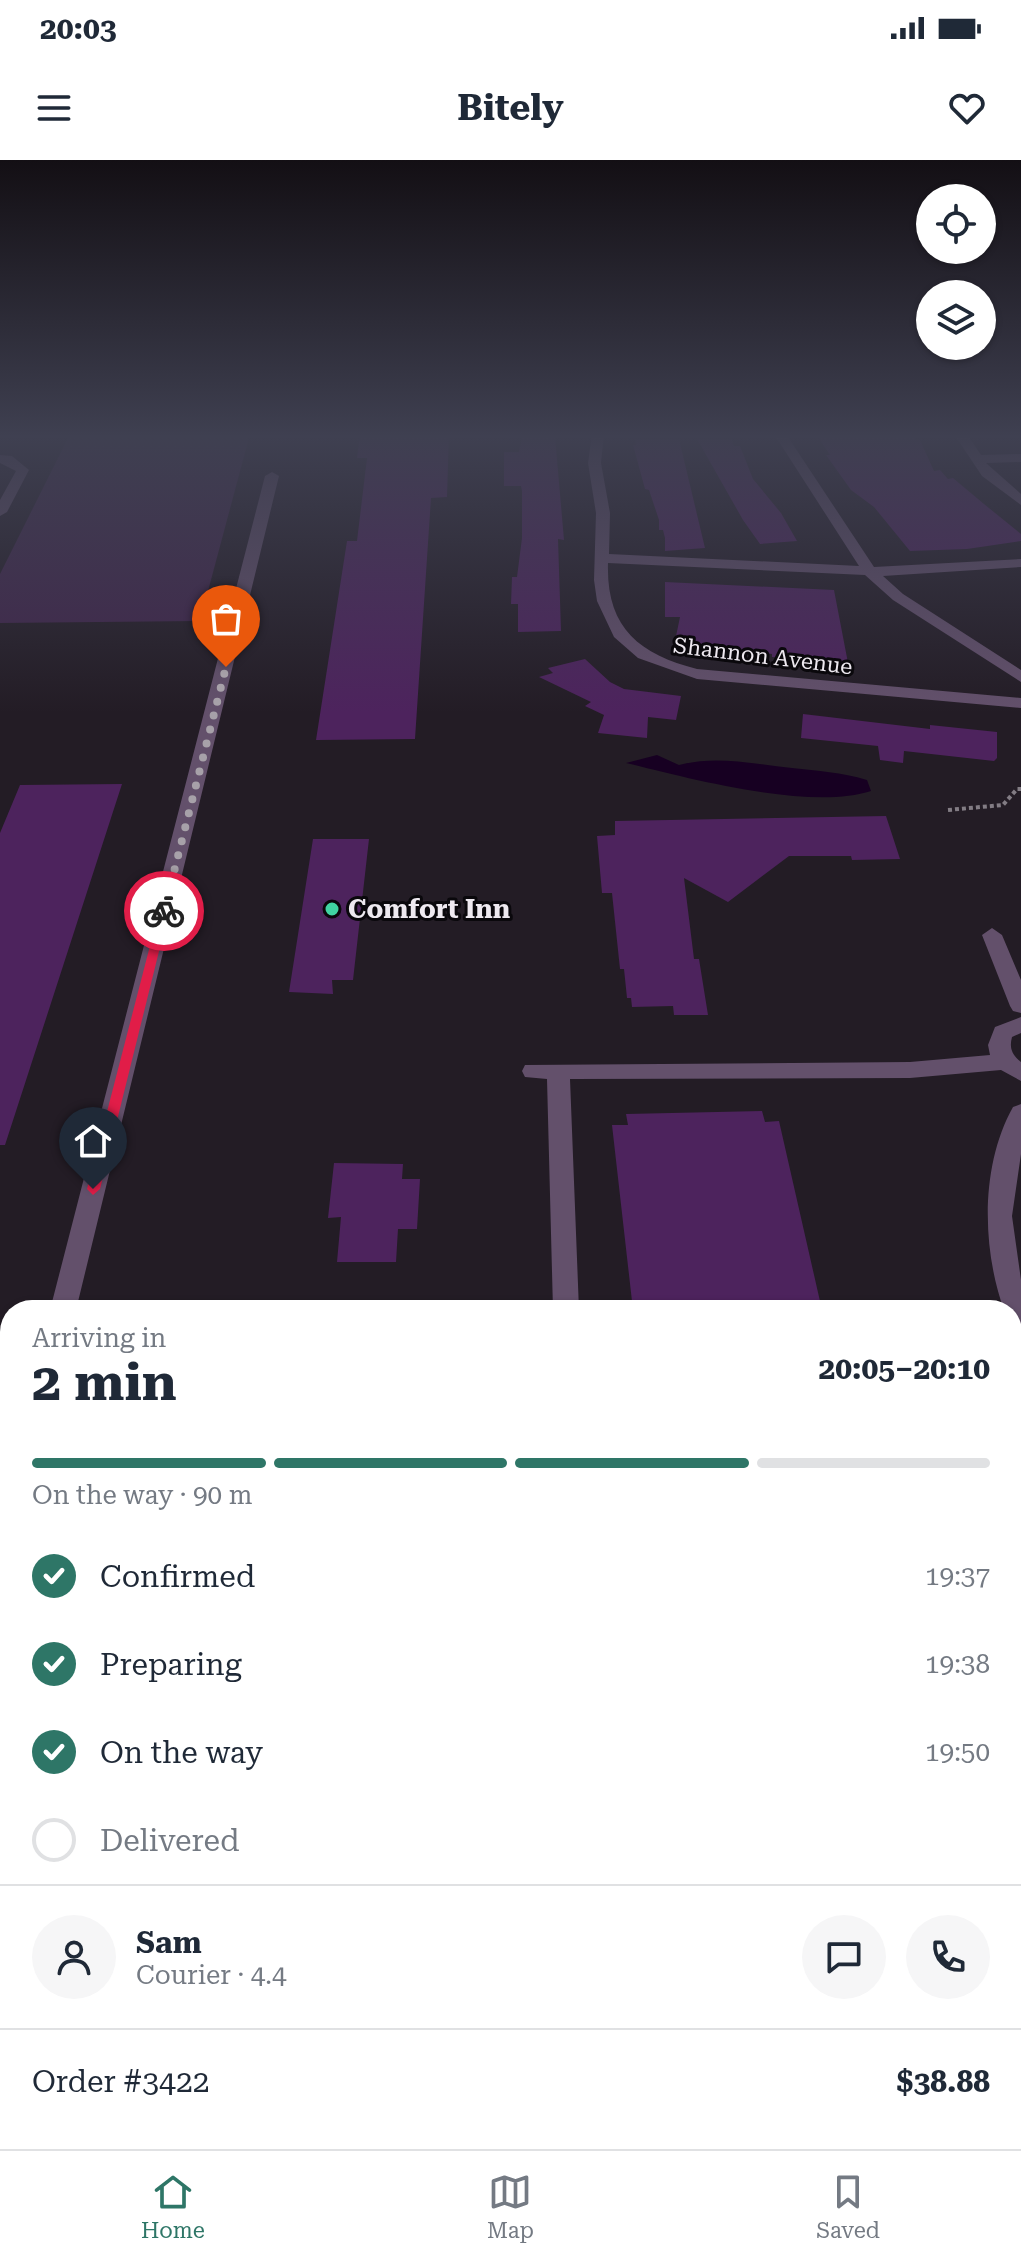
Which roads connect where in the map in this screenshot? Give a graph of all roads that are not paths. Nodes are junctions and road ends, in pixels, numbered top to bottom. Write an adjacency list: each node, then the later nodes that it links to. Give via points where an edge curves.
1 (259, 527): 16 (street)
2 (603, 527): 4 (street, Shannon Avenue)
3 (840, 527): 6 (street)
4 (603, 558): 6 (street); 8 (street, Shannon Avenue, via 603,594 614,627 634,650 663,666 697,674)
5 (1021, 563): 6 (street)
6 (869, 571): 7 (street, via 898,597)
7 (1021, 677)
8 (1021, 703)
9 (992, 935): 10 (street)
10 (1021, 1006)
11 (1021, 1025): 12 (street, via 1003,1032 998,1041 999,1051)
12 (1013, 1067): 14 (street)
13 (533, 1071): 14 (street)
14 (558, 1071): 17 (street)
15 (1021, 1116): 18 (street, via 1001,1186 1002,1258)
16 (66, 1300)
17 (566, 1300)
18 (1015, 1300)

